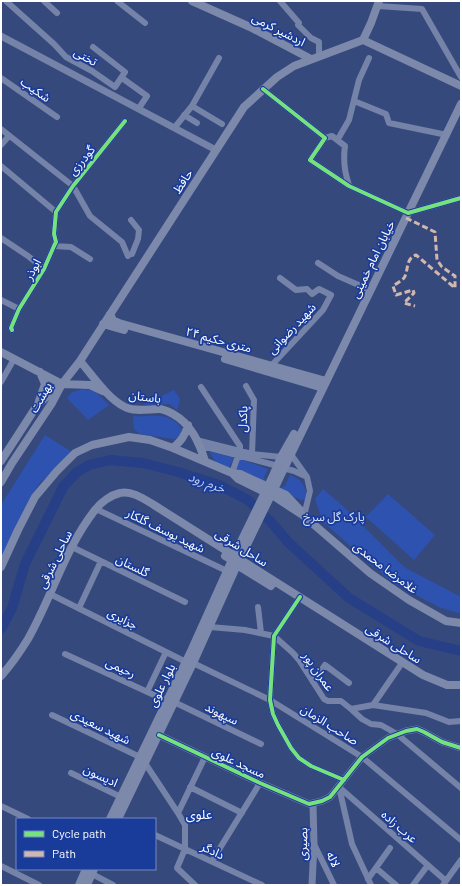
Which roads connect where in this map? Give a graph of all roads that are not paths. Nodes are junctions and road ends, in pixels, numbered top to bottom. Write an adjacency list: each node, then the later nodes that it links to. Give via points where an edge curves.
1 (6, 1): 17 (street, تختی, via 66,58 92,71 115,87)
2 (44, 1): 7 (street)
3 (117, 1): 8 (street)
4 (192, 1): 12 (main road, اردشیر کرمی)
5 (280, 1): 12 (street, via 298,25 319,42)
6 (378, 4): 10 (main road); 15 (street, via 422,8)
7 (57, 13)
8 (145, 23)
9 (1, 36): 23 (street)
10 (363, 40): 12 (main road, حافظ); 18 (main road)
11 (93, 47): 17 (street, تختی, via 125,72)
12 (315, 57): 19 (main road, حافظ, via 294,66)
13 (219, 58): 22 (street)
14 (369, 58): 20 (street, via 359,80)
15 (461, 77)
16 (1, 78): 25 (street, شکیب)
17 (122, 78): 23 (street, via 147,96)
18 (461, 86)
19 (263, 89): 33 (street); 36 (main road, حافظ, via 244,107)
20 (354, 101): 31 (street, via 386,114 389,123); 34 (street, via 350,120)
21 (461, 104): 31 (main road, خیابان امام خمینی)
22 (192, 106): 24 (street); 28 (street)
23 (139, 108): 29 (street)
24 (184, 115): 27 (street); 29 (street)
25 (58, 118)
26 (125, 121): 38 (street, گودرزی)
27 (197, 123)
28 (222, 124)
29 (175, 127): 36 (street)
30 (1, 129): 32 (street)
31 (447, 135): 42 (main road, خیابان امام خمینی)
32 (10, 136): 35 (street); 38 (street)
33 (325, 138): 34 (street, via 332,136); 39 (street, via 310,160)
34 (338, 139): 39 (street, via 345,146 343,160)
35 (1, 145)
36 (216, 150): 53 (main road, حافظ)
37 (1, 166): 41 (street)
38 (73, 186): 41 (street, گودرزی); 43 (street, via 90,216 122,242 130,255 138,239 139,230)
39 (350, 186): 42 (street)
40 (461, 198): 42 (street)
41 (56, 212): 45 (street, ابوذر)
42 (408, 213): 50 (main road, خیابان امام خمینی)
43 (131, 220)
44 (1, 238): 48 (street)
45 (54, 246): 46 (street, via 71,247); 48 (street, ابوذر)
46 (90, 259)
47 (318, 263): 50 (street, via 338,276)
48 (44, 269): 52 (street, ابوذر)
49 (280, 278): 59 (street, شهید رضوانی, via 296,290 307,289 312,294 319,288 331,295 323,310)
50 (370, 290): 63 (main road, خیابان امام خمینی)
51 (1, 300): 52 (street)
52 (19, 309): 55 (street, ابوذر)
53 (110, 314): 54 (main road, حافظ); 59 (main road, ۲۴ متری حکیم, via 118,323)
54 (103, 324): 58 (main road, حافظ); 63 (main road, ۲۴ متری حکیم)
55 (12, 330)
56 (1, 352): 57 (main road)
57 (14, 359): 60 (main road); 61 (street)
58 (80, 361): 62 (main road, حافظ); 66 (main road, باستان)
59 (271, 366): 63 (main road, ۲۴ متری حکیم)
60 (40, 372): 62 (main road); 67 (main road, via 45,384)
61 (1, 382)
62 (62, 384): 66 (main road, باستان, via 90,385); 67 (main road, بهشت); 78 (main road, بهشت)
63 (323, 385): 72 (main road, خیابان امام خمینی); 75 (main road, خیابان امام خمینی)
64 (246, 386): 74 (street, پاکدل, via 254,400)
65 (201, 387): 73 (street, via 240,446)
66 (107, 392): 68 (main road, باستان, via 129,409 162,409)
67 (38, 404): 76 (main road, بهشت)
68 (188, 425): 69 (main road, باستان); 70 (main road, via 181,442)
69 (196, 440): 71 (main road, باستان); 73 (street)
70 (173, 448): 77 (main road, غلامرضا محمدی); 89 (main road, غلامرضا محمدی, via 150,440 129,437 92,445 75,453 35,497)
71 (200, 448): 73 (street); 77 (main road, باستان)
72 (290, 453): 79 (main road, خیابان امام خمینی); 81 (street)
73 (239, 454): 74 (street); 79 (street); 80 (street)
74 (252, 454): 75 (street)
75 (281, 458): 79 (main road, خیابان امام خمینی)
76 (2, 459): 78 (main road)
77 (205, 461): 80 (main road, غلامرضا محمدی)
78 (12, 463): 82 (main road, بهشت)
79 (280, 467): 81 (street); 88 (main road, خیابان امام خمینی, bridge)
80 (232, 473): 85 (main road, غلامرضا محمدی, via 238,479 275,497)
81 (307, 477): 85 (street, via 310,491)
82 (1, 482)
83 (154, 505): 84 (main road, ساحلی شرقی, via 126,492 112,496); 88 (main road, via 171,522); 92 (main road, ساحل شرقی)
84 (96, 508): 86 (main road, ساحلی شرقی); 90 (street, شهید یوسف گلکار)
85 (304, 516): 97 (main road, غلامرضا محمدی, via 370,573 409,600 446,621)
86 (72, 547): 87 (street, گلستان); 91 (main road, ساحلی شرقی)
87 (101, 561): 93 (street, گلستان); 95 (street)
88 (234, 563): 90 (main road, بلوار علوی); 92 (main road); 98 (main road, بلوار علوی)
89 (1, 567)
90 (227, 571): 103 (main road, بلوار علوی)
91 (50, 594): 95 (street, جزایری); 105 (main road, ساحلی شرقی, via 28,640)
92 (298, 600): 96 (main road, ساحل شرقی); 100 (street)
93 (185, 602)
94 (258, 607): 99 (street)
95 (79, 608): 101 (street, جزایری)
96 (318, 609): 104 (main road, ساحلی شرقی)
97 (461, 623)
98 (210, 627): 99 (street, عمران پور); 103 (main road, بلوار علوی)
99 (261, 633): 100 (street, عمران پور)
100 (274, 636): 106 (street, عمران پور, via 293,653); 110 (street)
101 (166, 652): 103 (street, جزایری); 109 (street)
102 (65, 654): 109 (street, رحیمی)
103 (189, 662): 110 (street, صاحب الزمان); 111 (main road, بلوار علوی)
104 (402, 663): 108 (main road, ساحلی شرقی, via 436,681 447,685); 112 (street)
105 (1, 676)
106 (313, 682): 107 (street, via 325,665); 113 (street, عمران پور, via 324,699 341,700)
107 (349, 683)
108 (461, 685)
109 (147, 692): 111 (street, رحیمی)
110 (270, 700): 121 (street, صاحب الزمان); 124 (street, via 273,714 298,758)
111 (171, 701): 117 (main road, بلوار علوی); 118 (street, سپهوند); 122 (main road, بلوار علوی)
112 (373, 705): 113 (street); 115 (street, via 426,713 449,722)
113 (352, 709): 116 (street, via 362,719)
114 (52, 715): 122 (street, شهید سعیدی)
115 (461, 721)
116 (397, 734): 119 (street, via 417,729 448,745); 121 (street); 128 (street)
117 (159, 735): 120 (street, مسجد علوی); 122 (main road, بلوار علوی)
118 (261, 744)
119 (461, 748)
120 (205, 757): 125 (street, مسجد علوی); 126 (street)
121 (362, 757): 124 (street); 138 (street, صاحب الزمان)
122 (142, 760): 129 (main road, بلوار علوی); 133 (street); 136 (main road, بلوار علوی)
123 (71, 773): 129 (street, ادیسون)
124 (344, 780): 127 (street)
125 (260, 783): 130 (street, مسجد علوی, via 305,803); 132 (street)
126 (190, 787): 132 (street); 133 (street)
127 (339, 787): 130 (street, via 330,796); 144 (street, عرب زاده); 148 (street, via 352,844)
128 (461, 788)
129 (121, 797): 135 (main road, بلوار علوی)
130 (313, 804): 139 (street, بصیری)
131 (1, 806): 134 (street)
132 (242, 812): 142 (street)
133 (178, 813): 141 (street, via 185,825)
134 (26, 818)
135 (110, 818)
136 (120, 818)
137 (156, 834): 141 (street, دادگر)
138 (461, 840)
139 (314, 844): 156 (street, بصیری); 157 (street, لاله)
140 (390, 848): 146 (street)
141 (185, 849): 142 (street, دادگر); 154 (street, via 177,868)
142 (212, 861): 155 (street, دادگر)
143 (460, 863): 149 (street)
144 (428, 865): 149 (street, عرب زاده); 160 (street)
145 (1, 866): 150 (street)
146 (376, 868): 148 (street); 159 (street)
147 (91, 871): 151 (main road); 152 (main road); 153 (street)
148 (368, 879): 158 (street)
149 (444, 883)
150 (39, 885)
151 (79, 885)
152 (87, 885)
153 (113, 885)
154 (195, 885)
155 (262, 885)
156 (312, 885)
157 (334, 885)
158 (371, 885)
159 (396, 885)
160 (412, 885)

